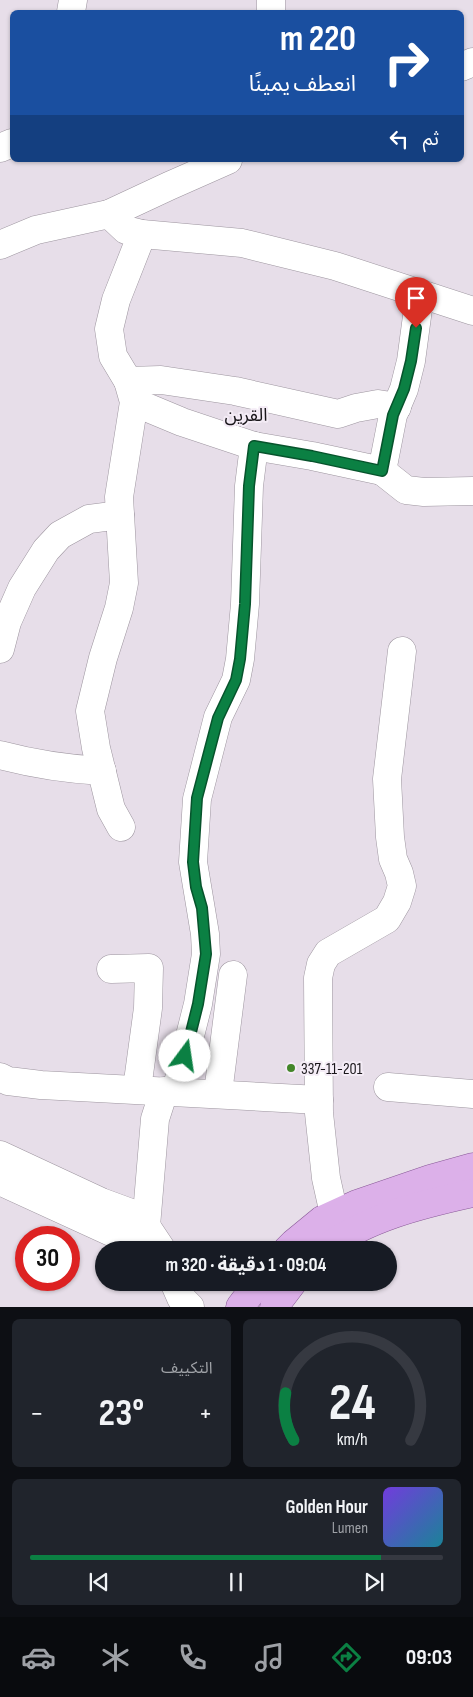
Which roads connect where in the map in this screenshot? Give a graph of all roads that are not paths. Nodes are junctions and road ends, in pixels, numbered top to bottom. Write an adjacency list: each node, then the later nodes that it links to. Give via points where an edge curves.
1 (224, 162): 2 (street)
2 (109, 214): 3 (street, via 126,230); 4 (street, via 36,230)
3 (142, 234): 5 (street, via 242,242 335,266); 7 (street, via 116,300 109,329 113,356)
4 (0, 245)
5 (420, 294): 6 (street); 8 (street, via 411,361)
6 (473, 311)
7 (131, 391): 8 (street, via 161,380 235,391 338,414 378,404); 9 (street, via 182,422); 12 (street, via 119,497)
8 (397, 406): 10 (street)
9 (254, 446): 10 (street); 23 (street, via 240,659 236,680 218,718 197,798 193,862 206,954 198,1004)
10 (382, 471): 11 (street, via 406,490)
11 (473, 491)
12 (120, 516): 13 (street, via 89,519 60,535 46,550 22,588 7,622); 16 (street, via 124,583 90,711)
13 (0, 649)
14 (402, 651): 26 (street, via 387,779 392,852 402,886 387,919 328,953 321,964 318,978)
15 (0, 755): 16 (street, via 71,769)
16 (102, 771): 17 (street, via 111,809)
17 (121, 827)
18 (111, 969): 22 (street, via 149,968 148,1008)
19 (233, 975): 24 (street)
20 (0, 1077): 22 (street, via 42,1085)
21 (388, 1086): 25 (street)
22 (137, 1090): 23 (street)
23 (170, 1091): 24 (street); 32 (street, via 155,1118)
24 (218, 1093): 26 (street)
25 (473, 1094)
26 (319, 1100): 31 (street, via 326,1178)
27 (0, 1155): 32 (street, via 131,1213)
28 (473, 1167): 31 (main road)
29 (0, 1181): 33 (street)
30 (473, 1193): 36 (main road, via 434,1202 366,1225)
31 (334, 1214): 35 (main road)
32 (146, 1226): 34 (street)
33 (125, 1241)
34 (156, 1241)
35 (295, 1241)
36 (336, 1241)
37 (163, 1291): 41 (street)
38 (178, 1291): 42 (street)
39 (252, 1291): 43 (main road)
40 (286, 1291): 44 (main road)
41 (170, 1307)
42 (190, 1307)
43 (240, 1307)
44 (274, 1307)

